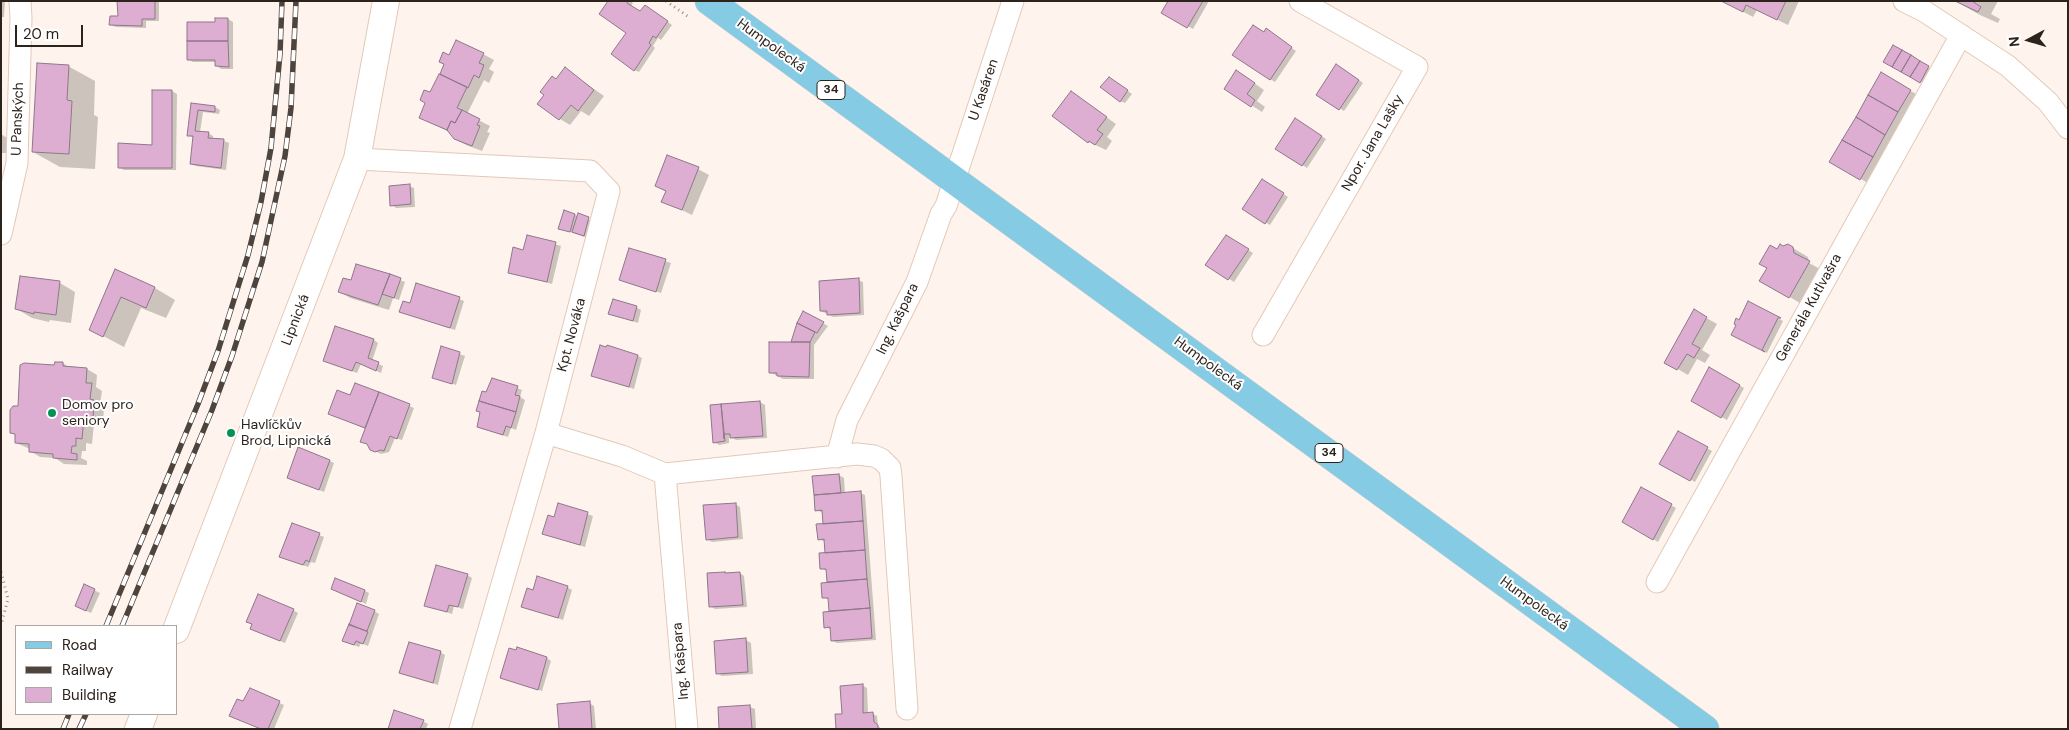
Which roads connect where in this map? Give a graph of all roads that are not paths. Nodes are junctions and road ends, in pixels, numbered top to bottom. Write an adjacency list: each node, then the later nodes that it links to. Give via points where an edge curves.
1 (20, 1): 11 (street, U Panských, via 17,163)
2 (386, 1): 9 (street, Lipnická)
3 (709, 1): 10 (main road, Humpolecká / 34)
4 (1013, 1): 10 (street, U Kasáren)
5 (1300, 1): 12 (street, Npor. Jana Lašky, via 1417,67)
6 (1904, 1): 7 (street)
7 (1961, 35): 8 (street, via 2008,66); 16 (street, Generála Kutlvašra)
8 (2065, 119)
9 (357, 159): 13 (street, Kpt. Nováka, via 590,171 609,191); 17 (street, Lipnická)
10 (954, 178): 14 (street, Ing. Kašpara, via 917,282 850,415); 23 (main road, Humpolecká / 34)
11 (1, 234)
12 (1263, 336)
13 (546, 433): 15 (street, via 622,456); 21 (street, Kpt. Nováka)
14 (837, 457): 15 (street); 18 (street, via 874,456 890,468)
15 (665, 474): 22 (street, Ing. Kašpara)
16 (1657, 582)
17 (178, 625)
18 (907, 709)
19 (144, 715): 20 (street)
20 (138, 729)
21 (460, 729)
22 (687, 729)
23 (1705, 729)

